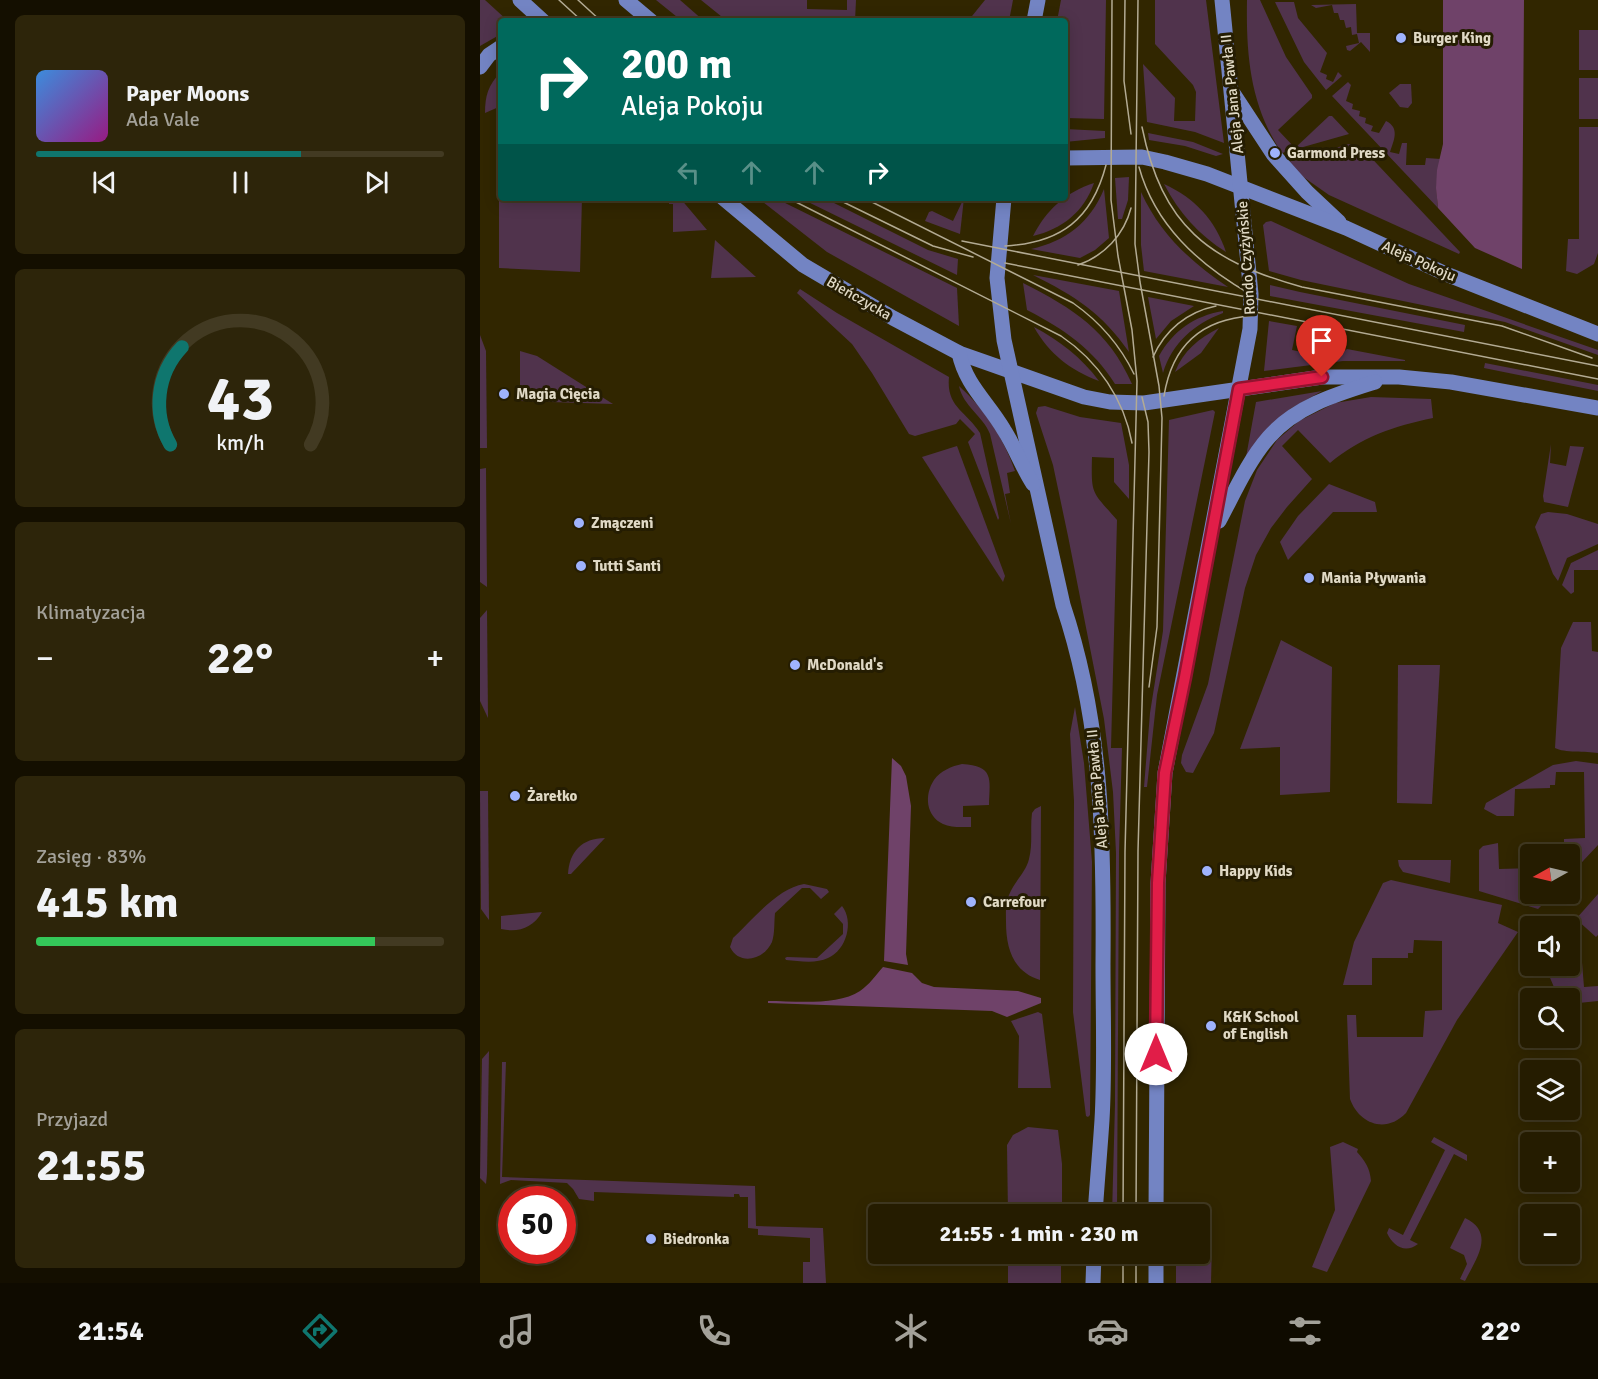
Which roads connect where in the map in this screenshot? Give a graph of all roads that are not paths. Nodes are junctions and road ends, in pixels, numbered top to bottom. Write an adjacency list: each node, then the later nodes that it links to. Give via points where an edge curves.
1 (520, 0): 5 (main road)
2 (626, 0): 6 (main road)
3 (1038, 0): 7 (main road)
4 (1222, 0): 10 (main road, Aleja Jana Pawła II)
5 (540, 18)
6 (647, 18)
7 (1035, 18)
8 (498, 48): 9 (main road)
9 (480, 68)
10 (1232, 90): 12 (main road, Aleja Jana Pawła II); 15 (main road, via 1273,154)
11 (1068, 158): 12 (main road, Rondo Czyżyńskie, via 1149,158)
12 (1241, 187): 15 (main road, Aleja Pokoju); 20 (main road, Rondo Czyżyńskie, via 1251,304)
13 (727, 201): 17 (main road, Bieńczycka, via 803,265)
14 (1004, 201): 18 (main road, via 998,291)
15 (1346, 228): 16 (main road, Aleja Pokoju, via 1455,278)
16 (1598, 334)
17 (959, 353): 18 (main road, Bieńczycka); 22 (main road, via 970,384 999,421)
18 (1011, 371): 20 (main road, via 1066,392 1119,403); 22 (main road, Aleja Jana Pawła II)
19 (1389, 377): 20 (main road, via 1322,377); 21 (main road, via 1451,382); 23 (main road, via 1314,403 1279,427 1255,458)
20 (1239, 389): 23 (main road)
21 (1598, 408)
22 (1040, 495): 24 (main road, Aleja Jana Pawła II, via 1063,605 1078,648 1100,789 1104,869 1103,1094)
23 (1213, 531): 25 (main road, via 1162,804 1157,905)
24 (1096, 1204)
25 (1156, 1204)
26 (1094, 1264): 28 (main road)
27 (1156, 1264): 29 (main road)
28 (1093, 1283)
29 (1156, 1283)

